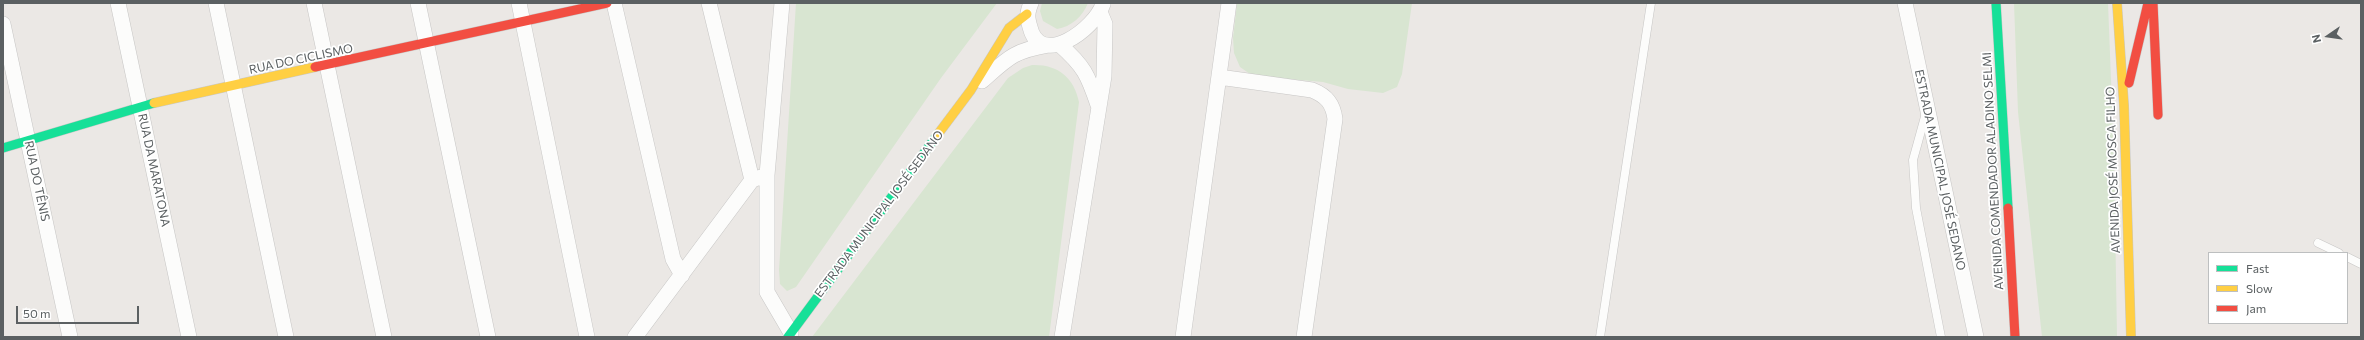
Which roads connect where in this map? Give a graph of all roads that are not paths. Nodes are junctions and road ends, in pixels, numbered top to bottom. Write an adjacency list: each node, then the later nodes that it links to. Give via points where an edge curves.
1 (118, 3): 27 (street, RUA DA MARATONA)
2 (216, 3): 25 (street)
3 (314, 3): 23 (street)
4 (418, 3): 21 (street)
5 (519, 3): 19 (street)
6 (607, 3): 19 (street, RUA DO CICLISMO)
7 (614, 3): 40 (street, via 673,259)
8 (709, 3): 35 (street)
9 (782, 3): 34 (street)
10 (1229, 3): 24 (street)
11 (1651, 3): 53 (lane)
12 (1905, 3): 30 (street, ESTRADA MUNICIPAL JOSÉ SEDANO)
13 (2117, 3): 29 (street, AVENIDA JOSÉ MOSCA FILHO)
14 (2148, 3): 29 (street)
15 (2153, 3): 31 (street)
16 (1996, 4): 55 (street, AVENIDA COMENDADOR ALADINO SELMI)
17 (1101, 8): 22 (street, ESTRADA MUNICIPAL JOSÉ SEDANO, via 1090,25 1070,40); 28 (street, via 1105,24 1104,76)
18 (1029, 9): 22 (street, via 1031,31 1038,41); 26 (street, ESTRADA MUNICIPAL JOSÉ SEDANO, via 1009,28)
19 (523, 22): 21 (street, RUA DO CICLISMO); 48 (street)
20 (3, 24): 32 (street, RUA DO TÊNIS)
21 (426, 43): 23 (street, RUA DO CICLISMO); 47 (street)
22 (1054, 45): 26 (street, ESTRADA MUNICIPAL JOSÉ SEDANO, via 1024,49 1010,57); 28 (street, via 1076,59 1087,74)
23 (327, 65): 25 (street, RUA DO CICLISMO); 46 (street)
24 (1219, 77): 51 (street); 52 (street, via 1312,90 1321,94 1334,108 1335,119)
25 (234, 86): 27 (street, RUA DO CICLISMO); 45 (street)
26 (971, 90): 41 (street, ESTRADA MUNICIPAL JOSÉ SEDANO)
27 (141, 106): 32 (street, RUA DO CICLISMO); 44 (street, RUA DA MARATONA)
28 (1098, 106): 50 (street)
29 (2124, 106): 56 (street, AVENIDA JOSÉ MOSCA FILHO)
30 (1926, 110): 42 (lane, via 1913,160 1916,208); 54 (street, ESTRADA MUNICIPAL JOSÉ SEDANO)
31 (2158, 115)
32 (28, 140): 33 (street, RUA DO CICLISMO); 43 (street, RUA DO TÊNIS)
33 (3, 148)
34 (767, 176): 35 (street); 41 (street, via 767,292)
35 (752, 180): 40 (street)
36 (2318, 243): 37 (lane)
37 (2337, 252)
38 (2348, 258): 39 (lane)
39 (2361, 264)
40 (682, 275): 49 (street)
41 (789, 335)
42 (1941, 336)
43 (70, 337)
44 (189, 337)
45 (286, 337)
46 (384, 337)
47 (488, 337)
48 (587, 337)
49 (635, 337)
50 (1062, 337)
51 (1182, 337)
52 (1304, 337)
53 (1600, 337)
54 (1976, 337)
55 (2015, 337)
56 (2131, 337)

